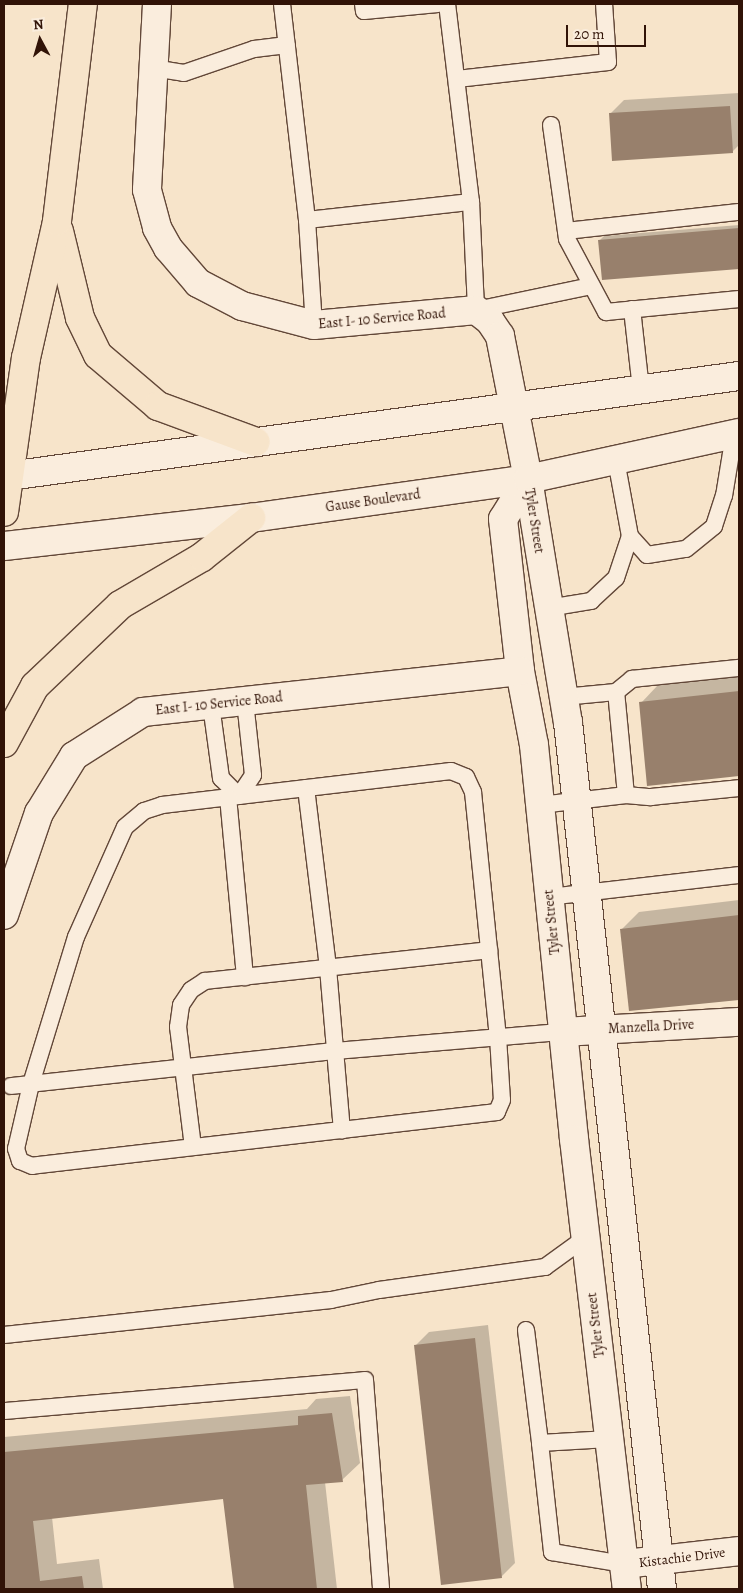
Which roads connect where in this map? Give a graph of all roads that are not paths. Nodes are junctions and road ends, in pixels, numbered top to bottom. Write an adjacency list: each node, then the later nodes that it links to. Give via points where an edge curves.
1 (82, 4): 15 (highway)
2 (157, 4): 9 (street, East I- 10 Service Road)
3 (282, 4): 8 (lane)
4 (363, 4): 5 (lane, via 364,11)
5 (438, 4)
6 (448, 4): 10 (lane)
7 (604, 4): 10 (lane, via 608,62)
8 (287, 46): 9 (lane, via 254,49 184,73); 14 (lane)
9 (153, 68): 21 (street, East I- 10 Service Road, via 147,190 157,228 168,248 198,283 242,306)
10 (457, 79): 12 (lane)
11 (551, 125): 16 (lane)
12 (471, 202): 14 (lane); 20 (lane)
13 (739, 212): 16 (lane)
14 (307, 220): 21 (lane)
15 (57, 221): 26 (highway, via 80,318 98,355 158,406); 28 (highway, via 26,358)
16 (566, 231): 17 (lane)
17 (591, 286): 19 (lane, via 606,312); 20 (lane)
18 (739, 299): 19 (lane)
19 (632, 309): 23 (lane)
20 (476, 310): 21 (street, East I- 10 Service Road); 24 (street, via 490,321 500,336)
21 (314, 325)
22 (739, 376): 23 (street)
23 (641, 389): 24 (street)
24 (514, 405): 26 (street); 29 (street)
25 (736, 434): 27 (street, Gause Boulevard); 32 (lane, via 724,496 714,526 686,549 648,555)
26 (256, 442): 28 (street)
27 (616, 460): 29 (street, Gause Boulevard); 32 (lane)
28 (9, 476): 30 (highway)
29 (528, 479): 31 (street, Gause Boulevard); 34 (street, Tyler Street); 36 (street, Tyler Street, via 503,518)
30 (4, 512)
31 (252, 518): 33 (street, Gause Boulevard); 41 (highway, via 202,557 120,604 35,686)
32 (630, 536): 34 (lane, via 616,578 591,601)
33 (4, 546)
34 (548, 608): 38 (street, Tyler Street)
35 (739, 668): 37 (lane, via 632,679)
36 (520, 670): 39 (street, East I- 10 Service Road); 47 (street, Tyler Street, via 534,745)
37 (616, 692): 38 (lane); 45 (lane)
38 (563, 697): 46 (street, Tyler Street)
39 (245, 701): 40 (street, East I- 10 Service Road); 44 (lane, via 253,775)
40 (211, 705): 44 (lane, via 221,778); 51 (street, East I- 10 Service Road, via 143,712 74,756 39,813)
41 (4, 743)
42 (306, 788): 44 (lane); 52 (lane, via 451,771 466,777 473,792); 53 (lane)
43 (739, 788): 45 (lane, via 650,797)
44 (233, 796): 54 (lane); 61 (lane, via 162,805 144,811 125,827 76,937)
45 (626, 796): 46 (lane)
46 (576, 801): 47 (lane); 49 (street, Tyler Street)
47 (540, 805): 50 (street, Tyler Street)
48 (739, 875): 49 (lane)
49 (586, 893): 50 (lane); 56 (street, Tyler Street)
50 (550, 897): 57 (street, Tyler Street)
51 (4, 915)
52 (489, 950): 53 (lane); 58 (lane)
53 (328, 968): 54 (lane); 59 (lane)
54 (244, 977): 60 (lane, via 205,981 181,1004 178,1028)
55 (739, 1022): 56 (street, Manzella Drive)
56 (601, 1030): 57 (street, Manzella Drive); 72 (street, Tyler Street)
57 (563, 1032): 58 (lane); 65 (street, Tyler Street)
58 (498, 1037): 59 (lane); 63 (lane, via 502,1100 497,1112)
59 (335, 1051): 60 (lane); 63 (lane)
60 (182, 1068): 61 (lane); 64 (lane)
61 (31, 1084): 62 (lane); 64 (lane, via 16,1149 20,1161 32,1166)
62 (6, 1085)
63 (342, 1130): 64 (lane)
64 (193, 1147)
65 (585, 1238): 67 (lane, via 545,1267 378,1290 331,1300); 69 (street, Tyler Street)
66 (526, 1330): 70 (lane)
67 (4, 1335)
68 (4, 1411): 74 (lane, via 365,1380)
69 (609, 1439): 70 (lane); 73 (street, Tyler Street)
70 (540, 1443): 73 (lane, via 552,1552)
71 (739, 1551): 72 (street, Kistachie Drive)
72 (659, 1561): 73 (street, Kistachie Drive); 75 (street, Tyler Street)
73 (625, 1577)
74 (381, 1589)
75 (662, 1589)

